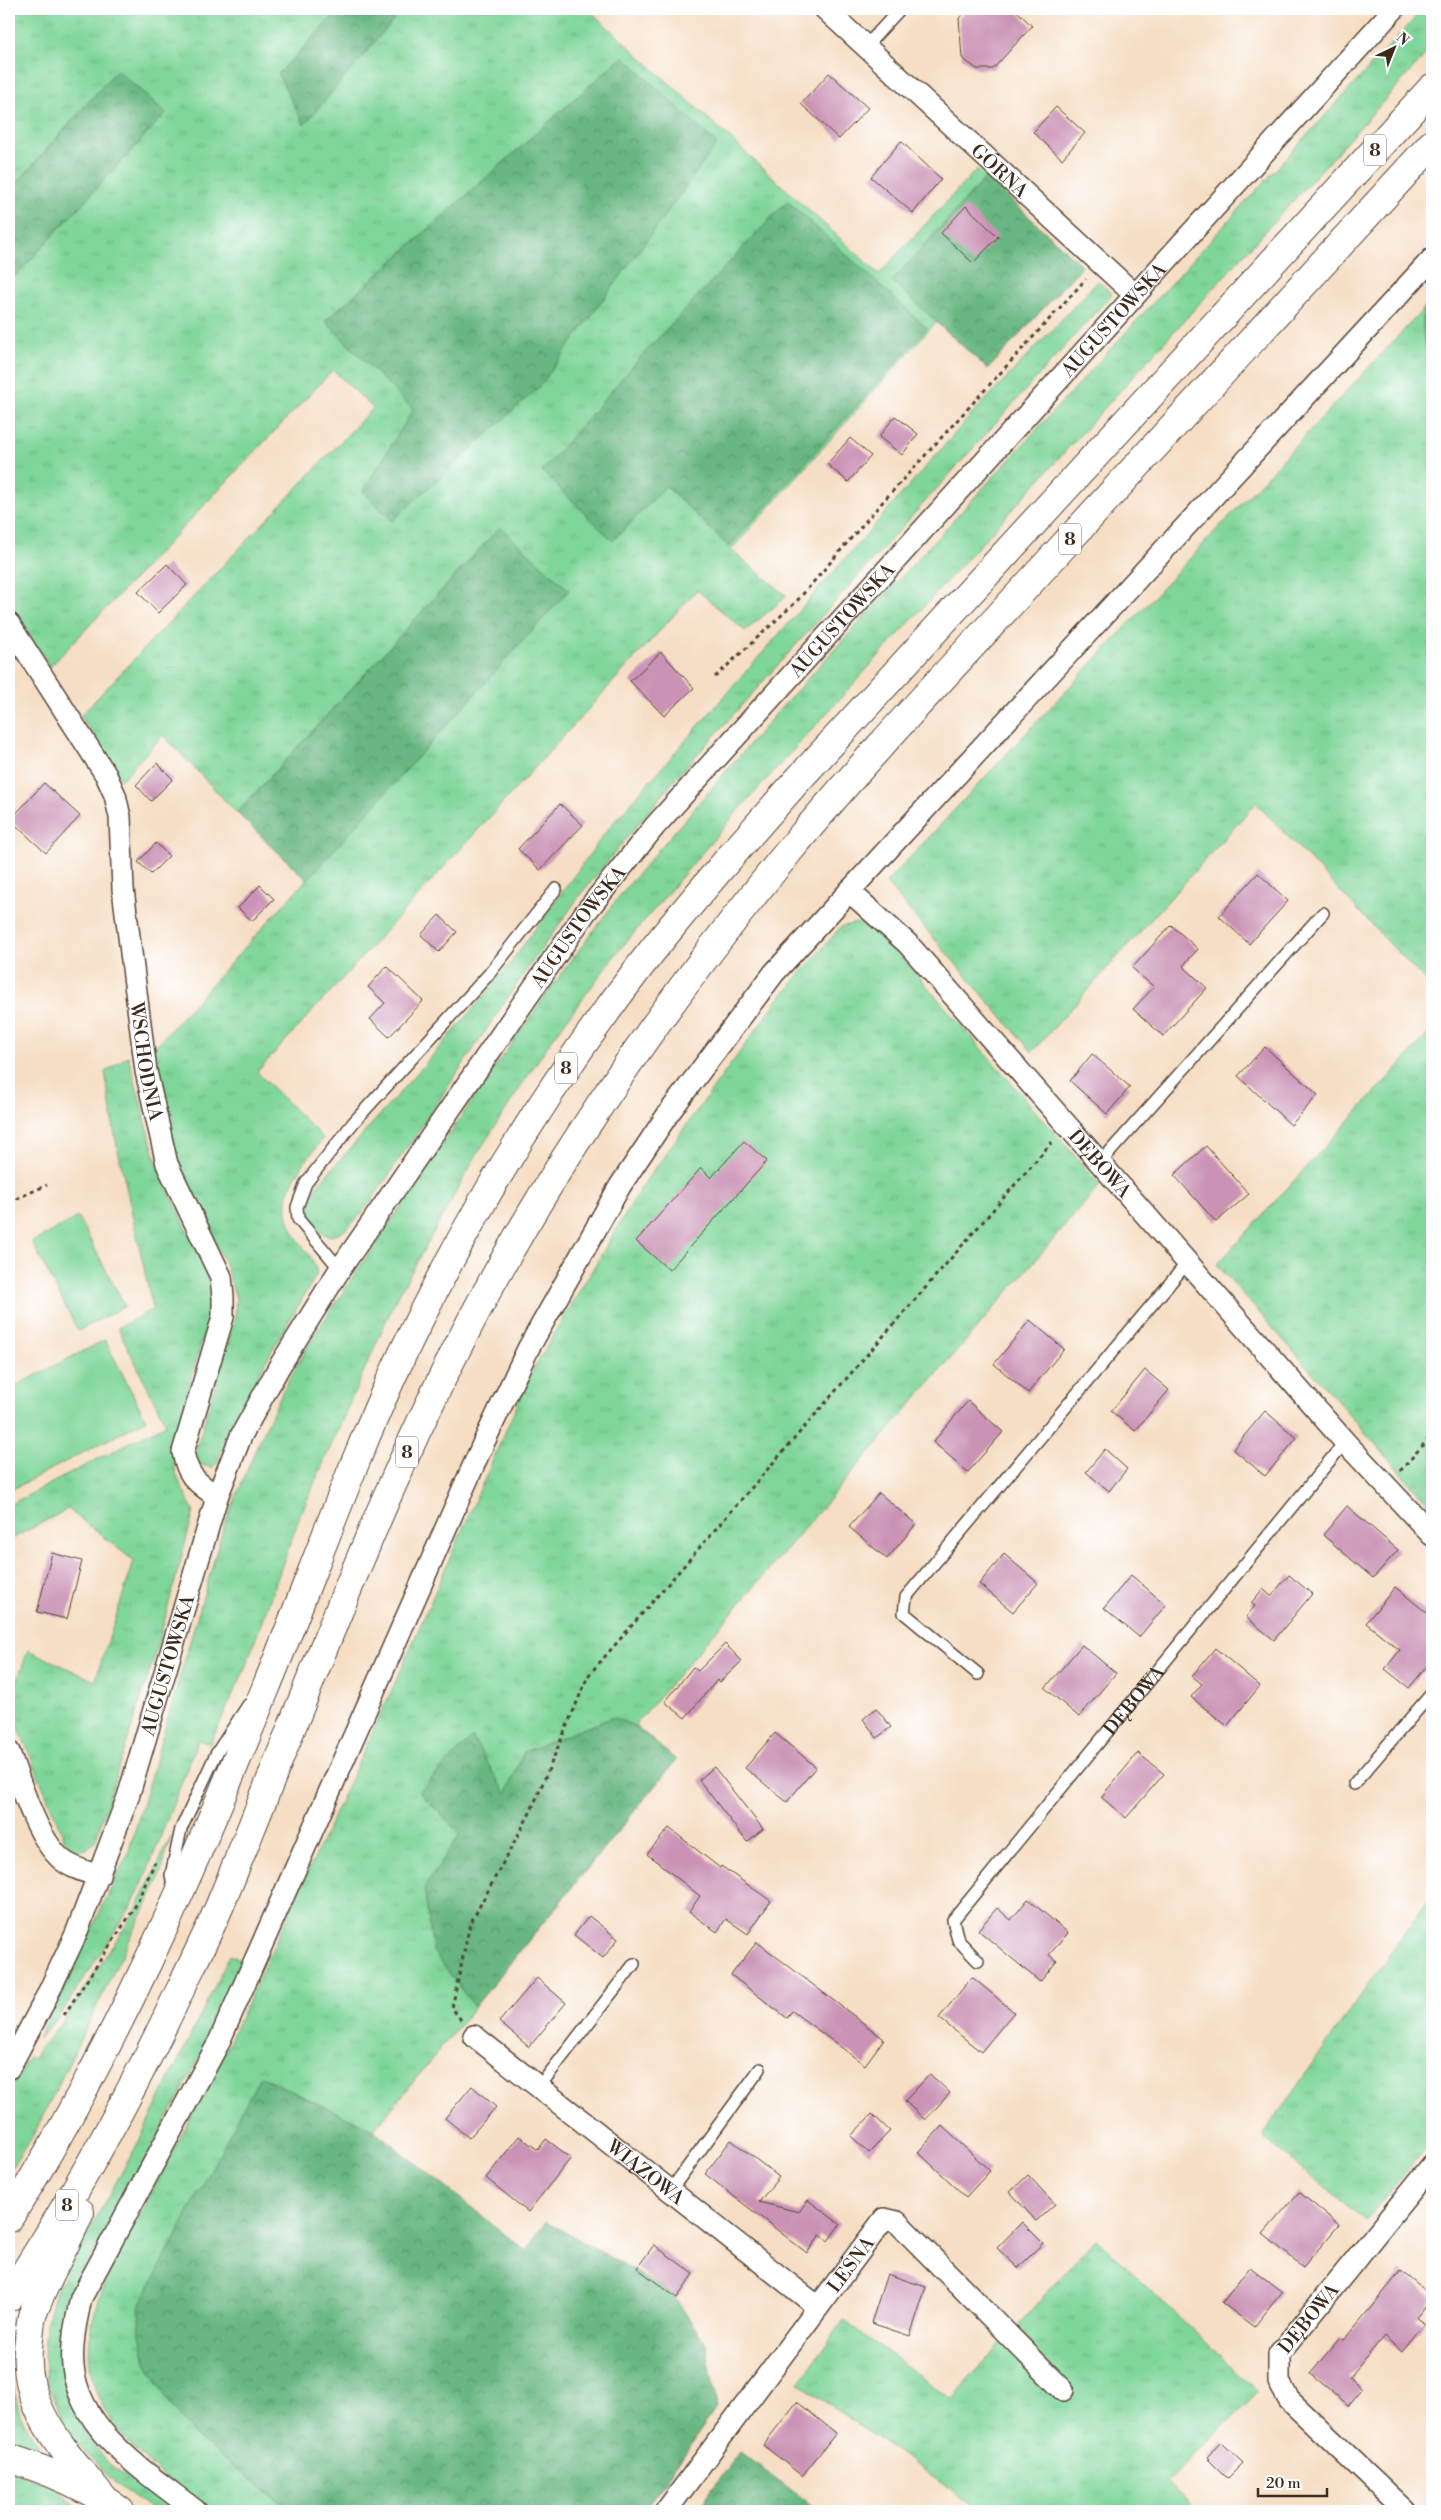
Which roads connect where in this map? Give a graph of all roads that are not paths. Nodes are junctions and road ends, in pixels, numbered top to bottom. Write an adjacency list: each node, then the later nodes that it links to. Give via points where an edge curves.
1 (825, 9): 4 (street, GÓRNA)
2 (900, 9): 4 (lane)
3 (1394, 9): 8 (street, AUGUSTOWSKA)
4 (866, 46): 8 (street, GÓRNA)
5 (1432, 88): 33 (highway, 8, via 796,782 642,964 543,1102 457,1247 403,1353 343,1490 267,1686 176,1902 82,2096)
6 (1432, 144): 30 (highway, 8, via 901,724 798,841 683,985 596,1107 557,1168 482,1300 423,1416 348,1588 218,1910)
7 (1432, 259): 11 (street)
8 (1134, 294): 15 (street, AUGUSTOWSKA, via 655,826 585,913)
9 (9, 624): 17 (street, WSCHODNIA, via 115,794 120,817 123,889 146,1071 167,1164 221,1277 223,1318 183,1452 186,1468 193,1479)
10 (556, 889): 15 (lane, via 489,974 354,1123 306,1183 297,1207 298,1219)
11 (849, 890): 13 (street, DĘBOWA, via 908,944); 39 (street, via 774,973 668,1114 620,1186 528,1349 218,2044 81,2298 74,2330 73,2368 95,2423 116,2447)
12 (1323, 913): 13 (lane)
13 (1099, 1164): 14 (street, DĘBOWA)
14 (1187, 1263): 16 (street, DĘBOWA); 19 (lane, via 906,1598 904,1613)
15 (340, 1270): 17 (street, AUGUSTOWSKA, via 279,1367 241,1436)
16 (1344, 1442): 18 (street, DĘBOWA); 24 (lane, DĘBOWA, via 954,1920 958,1940)
17 (217, 1497): 23 (street, AUGUSTOWSKA, via 128,1797)
18 (1432, 1536)
19 (978, 1674)
20 (1432, 1693): 22 (lane)
21 (9, 1752): 23 (street, via 31,1811 50,1847 61,1859)
22 (1354, 1784)
23 (99, 1876): 27 (street, AUGUSTOWSKA, via 43,2004)
24 (978, 1961)
25 (634, 1964): 29 (lane)
26 (474, 2036): 29 (street, WIĄZOWA)
27 (9, 2068)
28 (760, 2069): 32 (lane)
29 (539, 2087): 32 (street, WIĄZOWA)
30 (121, 2110): 34 (highway, 8); 38 (highway, via 73,2228 32,2315 26,2359 30,2389 40,2413 53,2435)
31 (1432, 2165): 41 (street, DĘBOWA, via 1279,2354 1279,2382 1289,2400)
32 (670, 2191): 35 (street, WIĄZOWA)
33 (9, 2218)
34 (9, 2297)
35 (818, 2307): 36 (street, LEŚNA, via 884,2219 897,2222); 40 (street, LEŚNA)
36 (1063, 2390)
37 (9, 2458): 38 (highway, via 48,2470)
38 (111, 2504)
39 (196, 2511)
40 (666, 2511)
41 (1406, 2511)

